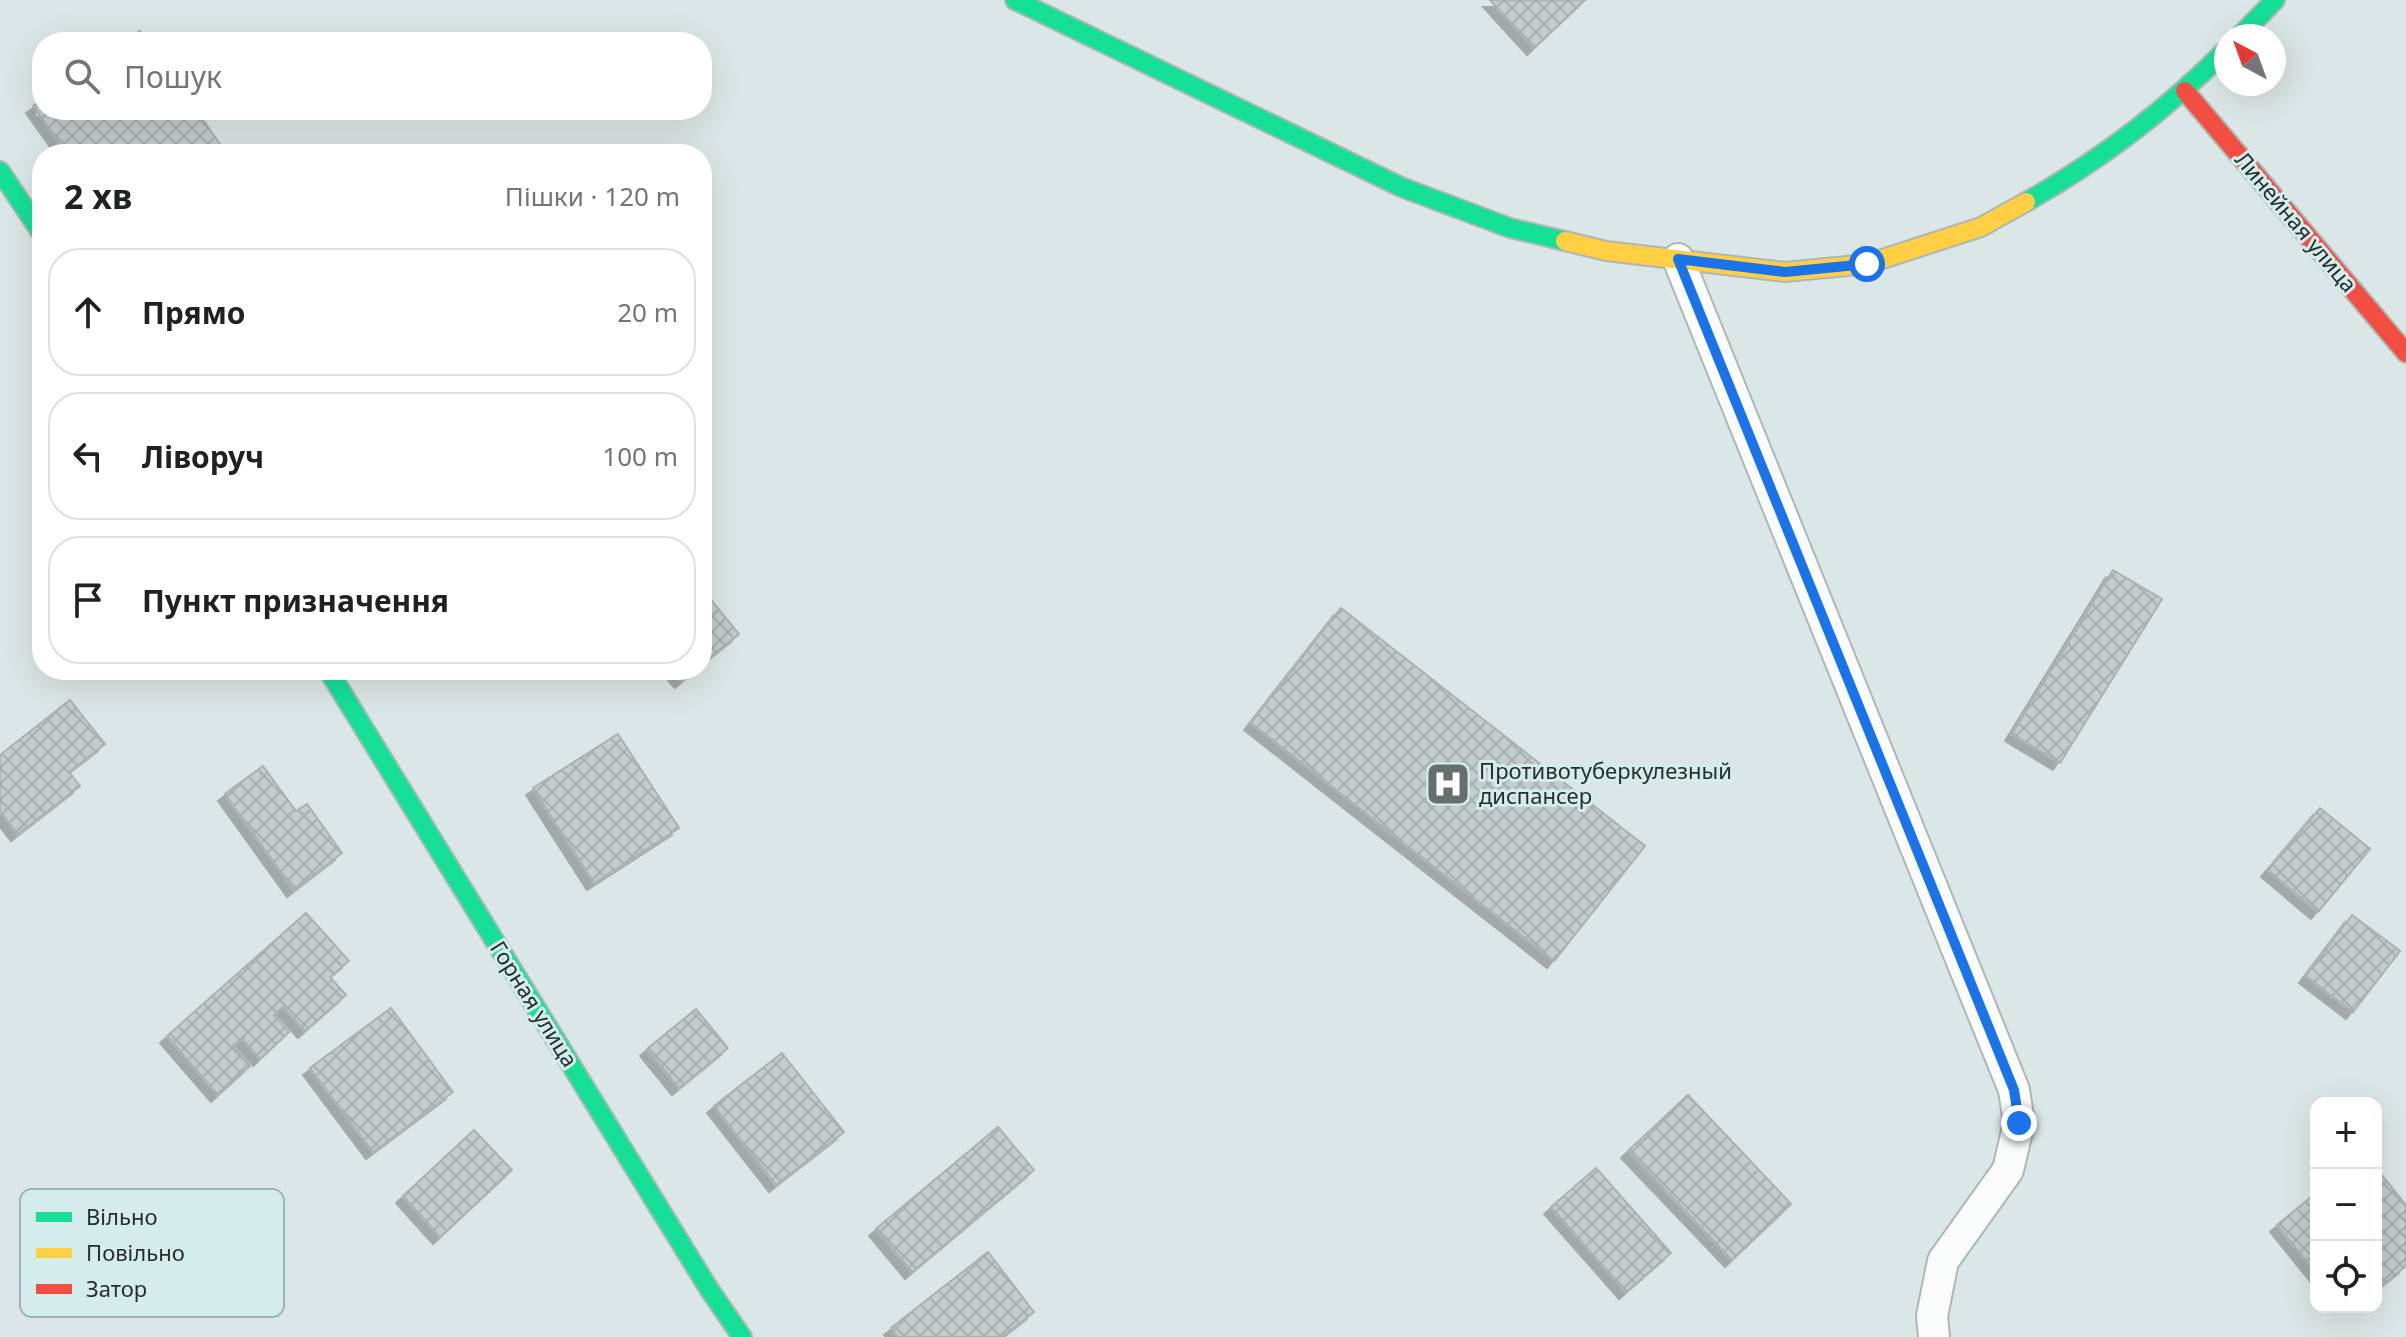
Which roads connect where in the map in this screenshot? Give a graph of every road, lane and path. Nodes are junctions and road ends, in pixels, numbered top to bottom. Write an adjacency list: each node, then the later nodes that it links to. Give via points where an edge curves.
1 (1015, 0): 8 (main road, via 1401,187 1510,228 1606,251)
2 (2275, 0): 3 (main road)
3 (2252, 24)
4 (2214, 62): 5 (main road)
5 (2185, 91): 8 (main road, via 2067,179 1981,227 1867,264 1785,272); 9 (main road, Линейная улица)
6 (0, 171): 7 (main road)
7 (32, 219)
8 (1678, 259): 12 (lane, via 2014,1090 2019,1123 2008,1170 1943,1261 1932,1316)
9 (2406, 353)
10 (334, 680): 11 (main road, Горная улица)
11 (742, 1337)
12 (1934, 1337)

